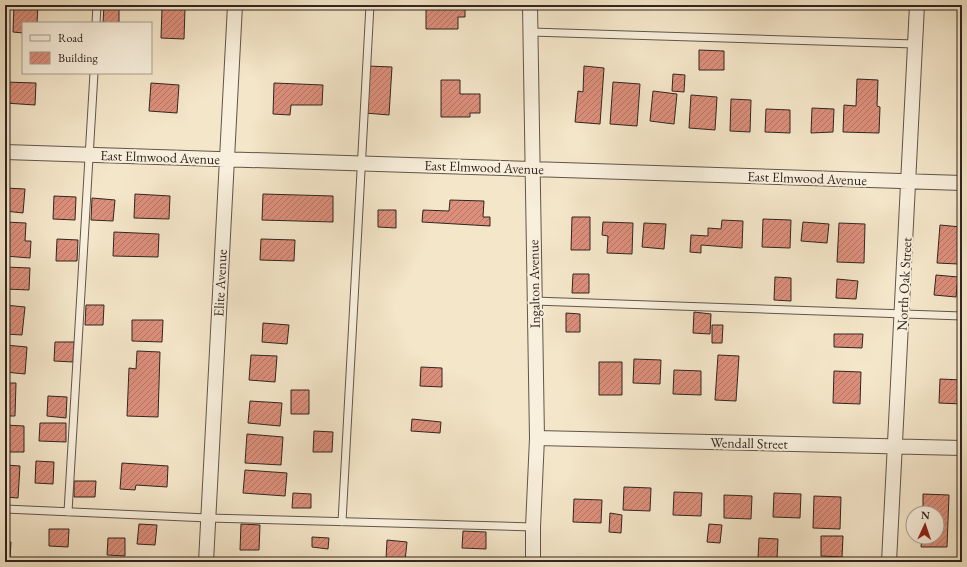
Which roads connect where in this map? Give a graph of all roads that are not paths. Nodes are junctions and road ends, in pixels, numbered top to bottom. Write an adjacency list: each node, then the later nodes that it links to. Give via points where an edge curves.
1 (98, 5): 6 (lane)
2 (235, 5): 12 (street, Elite Avenue)
3 (370, 5): 13 (lane)
4 (530, 5): 7 (street, Ingalton Avenue)
5 (917, 5): 8 (street, North Oak Street)
6 (96, 22)
7 (531, 32): 8 (lane); 14 (street, Ingalton Avenue)
8 (915, 44): 15 (street, North Oak Street)
9 (94, 74): 11 (lane)
10 (5, 152): 11 (street, East Elmwood Avenue)
11 (89, 155): 12 (street, East Elmwood Avenue); 24 (lane)
12 (227, 159): 13 (street, East Elmwood Avenue); 25 (street, Elite Avenue)
13 (363, 163): 14 (street, East Elmwood Avenue); 26 (lane)
14 (532, 168): 15 (street, East Elmwood Avenue); 17 (street, Ingalton Avenue)
15 (909, 182): 16 (street, East Elmwood Avenue); 18 (street, North Oak Street)
16 (962, 183)
17 (534, 301): 18 (lane); 20 (street, Ingalton Avenue)
18 (902, 314): 19 (lane); 21 (street, North Oak Street)
19 (962, 316)
20 (537, 438): 21 (street, Wendall Street); 27 (street, Ingalton Avenue)
21 (894, 446): 22 (street, Wendall Street); 30 (street, North Oak Street)
22 (962, 448)
23 (5, 509): 24 (lane)
24 (68, 512): 25 (lane)
25 (208, 518): 26 (lane); 28 (street, Elite Avenue)
26 (342, 522): 27 (lane)
27 (533, 527): 29 (street, Ingalton Avenue)
28 (206, 562)
29 (533, 562)
30 (889, 562)

